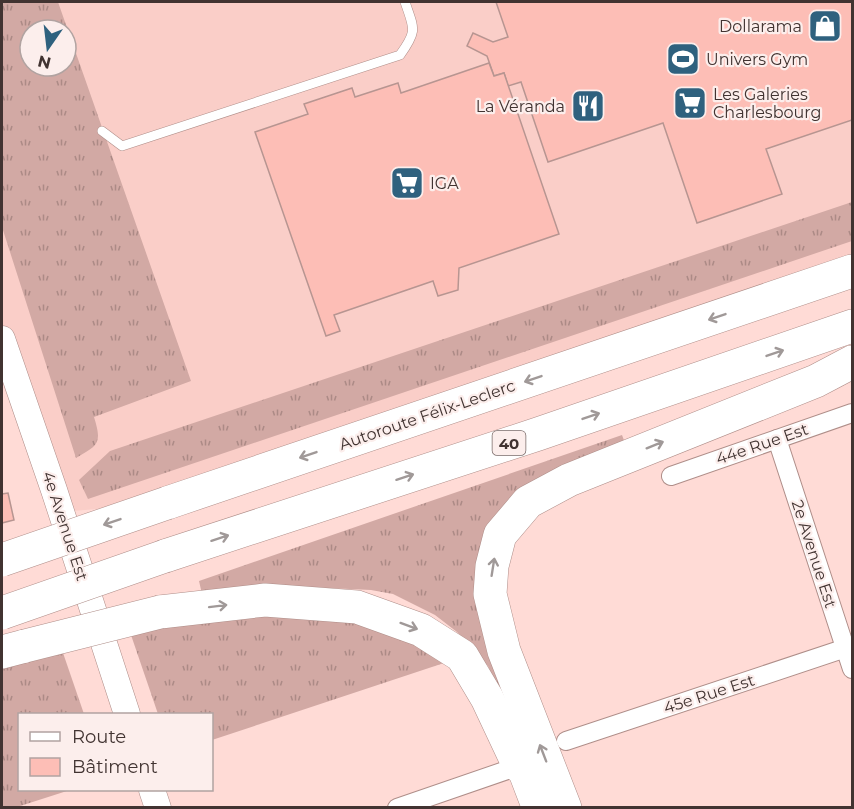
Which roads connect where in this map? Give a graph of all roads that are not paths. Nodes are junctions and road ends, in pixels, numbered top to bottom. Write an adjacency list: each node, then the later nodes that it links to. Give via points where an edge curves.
1 (405, 2): 2 (lane, via 413,27 412,39 400,55 122,146)
2 (102, 131)
3 (852, 253): 5 (highway)
4 (852, 272): 5 (highway, Autoroute Félix-Leclerc)
5 (762, 302): 12 (highway, Autoroute Félix-Leclerc, one-way to 12, bridge)
6 (852, 326): 13 (highway, 40, one-way to 6, bridge)
7 (2, 339): 17 (street, 4e Avenue Est)
8 (852, 362): 24 (highway, one-way to 8, via 504,651 490,594 500,536 528,502 569,480 816,381)
9 (852, 413): 10 (street, 44e Rue Est)
10 (777, 439): 11 (street, 44e Rue Est); 14 (street, 2e Avenue Est)
11 (671, 476)
12 (2, 560)
13 (2, 613)
14 (849, 647): 16 (street, 2e Avenue Est); 18 (street, 45e Rue Est)
15 (13, 649): 19 (highway, one-way to 19, bridge, via 160,612 265,600 357,607 421,630 462,656)
16 (852, 669)
17 (128, 713)
18 (566, 741)
19 (519, 766): 22 (street); 23 (street)
20 (153, 791): 21 (street)
21 (158, 807)
22 (397, 807)
23 (535, 807)
24 (564, 807)

